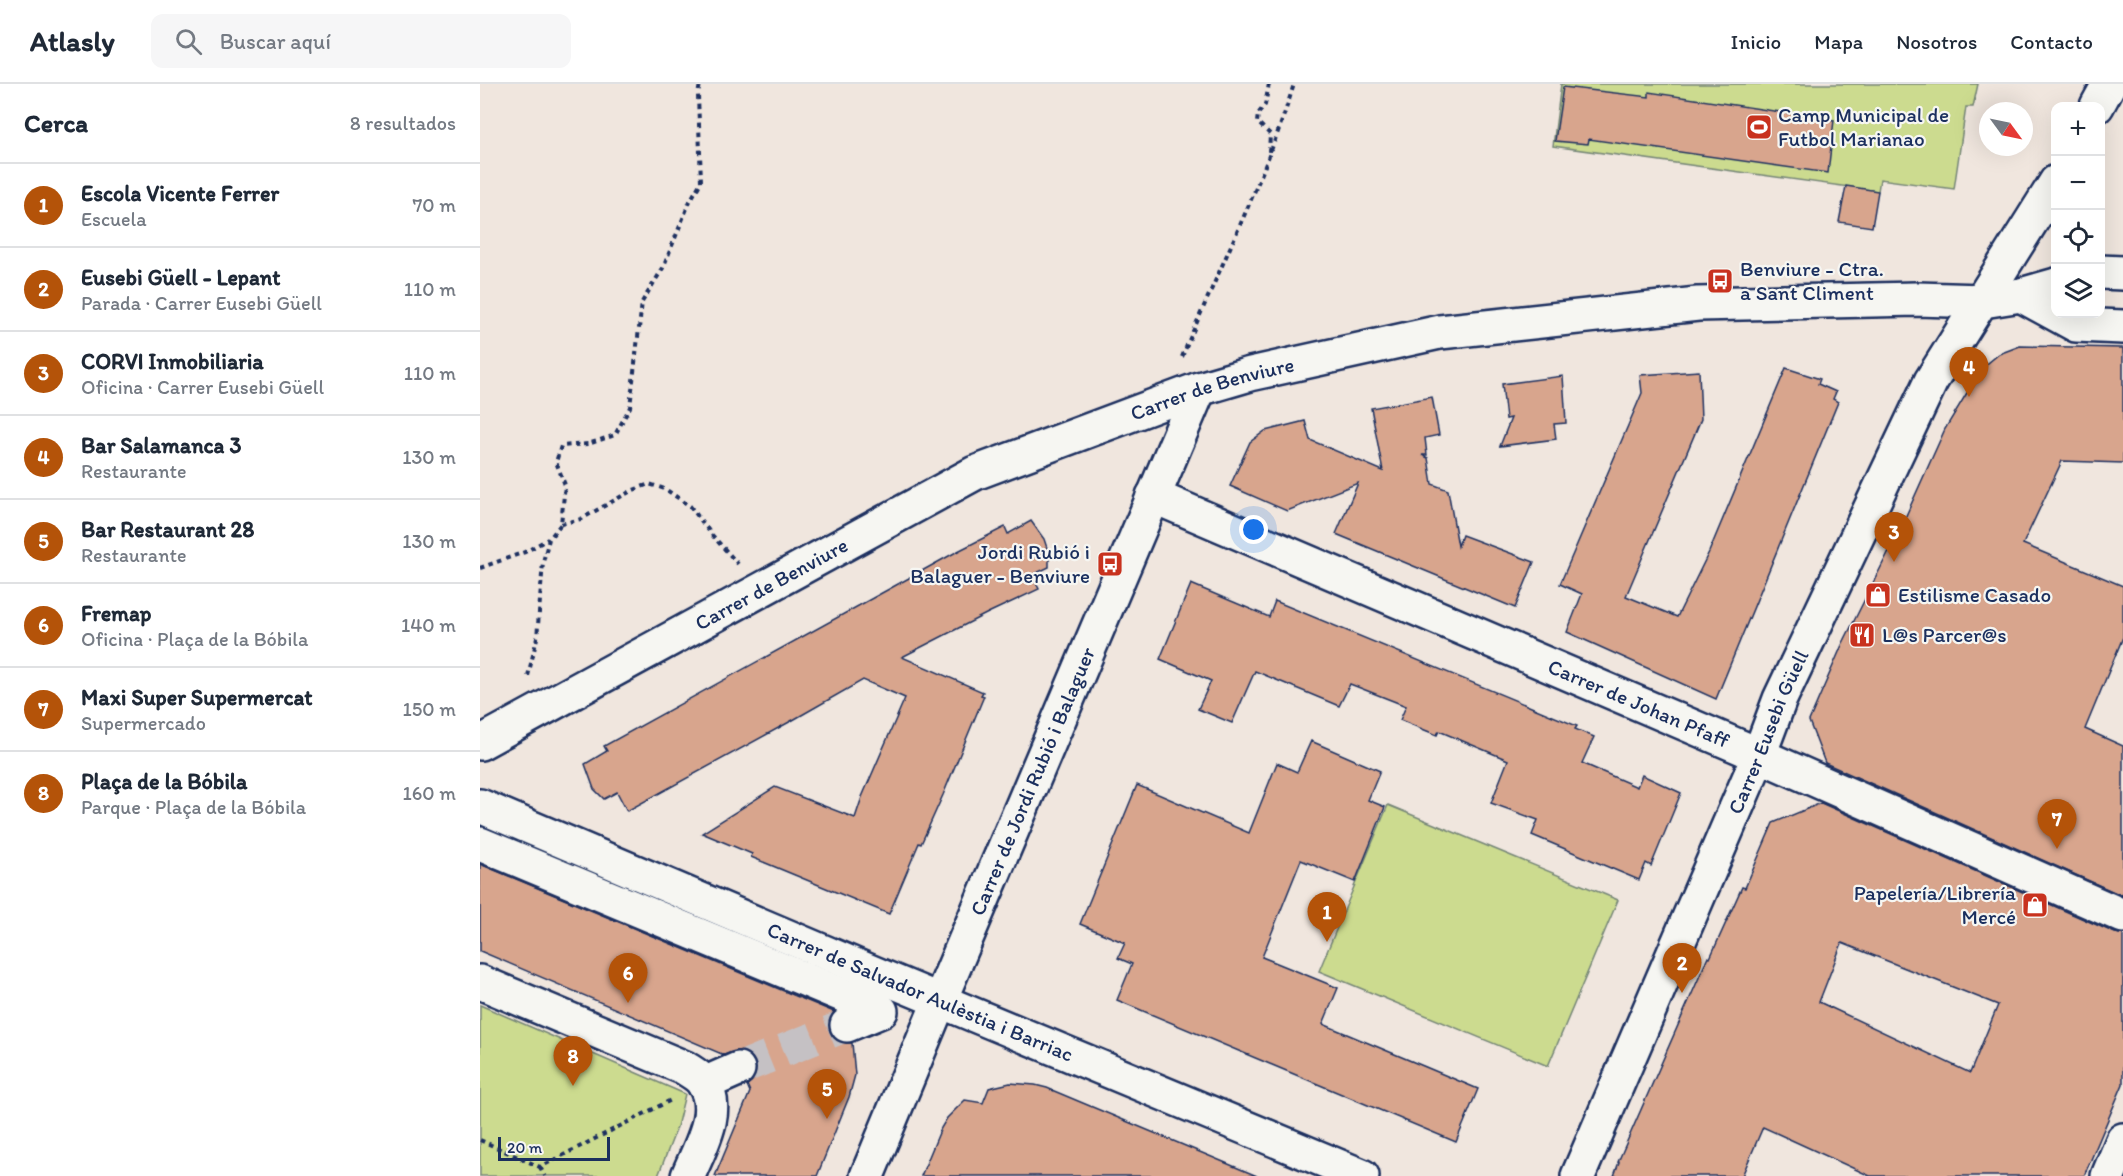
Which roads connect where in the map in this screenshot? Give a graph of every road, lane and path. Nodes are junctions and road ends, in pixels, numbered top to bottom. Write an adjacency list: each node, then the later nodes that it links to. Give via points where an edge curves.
1 (700, 84): 17 (path, via 701,182 663,268 642,302 630,407 615,435 588,444 561,446 556,462 566,485)
2 (1269, 84): 6 (path, via 1257,122 1270,134)
3 (1294, 84): 6 (path)
4 (2109, 84): 5 (street)
5 (2099, 102)
6 (1269, 156): 15 (path)
7 (2051, 189): 12 (street, Carrer Eusebi Güell)
8 (2105, 272): 9 (street)
9 (2123, 273)
10 (2051, 286): 11 (street, Carrer de Benviure)
11 (2020, 295): 12 (street, Carrer de Benviure); 13 (street, via 2076,325)
12 (1983, 301): 14 (street, Carrer de Benviure, via 1917,298 1698,304 1452,331); 23 (street, Carrer Eusebi Güell, via 1931,381 1780,699)
13 (2123, 327)
14 (1199, 388): 15 (street, Carrer de Benviure); 16 (street, Carrer de Jordi Rubió i Balaguer)
15 (1163, 402): 20 (street, Carrer de Benviure, via 975,472)
16 (1154, 496): 23 (street, Carrer de Johan Pfaff); 28 (street, Carrer de Jordi Rubió i Balaguer)
17 (561, 524): 18 (path); 20 (path, via 581,519 649,484 665,489 690,506)
18 (549, 539): 19 (path); 21 (path, via 543,562 537,638)
19 (480, 568)
20 (761, 588): 21 (street, Carrer de Benviure)
21 (518, 721): 22 (street, Carrer de Benviure)
22 (480, 743)
23 (1759, 755): 26 (street, Carrer de Johan Pfaff); 39 (street, Carrer Eusebi Güell)
24 (480, 806): 28 (street, Carrer de Salvador Aulèstia i Barriac)
25 (480, 844): 29 (street, via 881,1011)
26 (2123, 916)
27 (480, 982): 31 (street, via 685,1068)
28 (940, 1000): 37 (street, Carrer de Jordi Rubió i Balaguer); 38 (street, Carrer de Salvador Aulèstia i Barriac)
29 (847, 1025)
30 (738, 1069): 31 (street)
31 (704, 1084): 34 (path); 36 (street, via 711,1097 712,1112)
32 (480, 1140): 34 (path)
33 (2123, 1140): 40 (street)
34 (540, 1167): 35 (path)
35 (545, 1176)
36 (688, 1176)
37 (867, 1176)
38 (1362, 1176)
39 (1578, 1176)
40 (2108, 1176)

